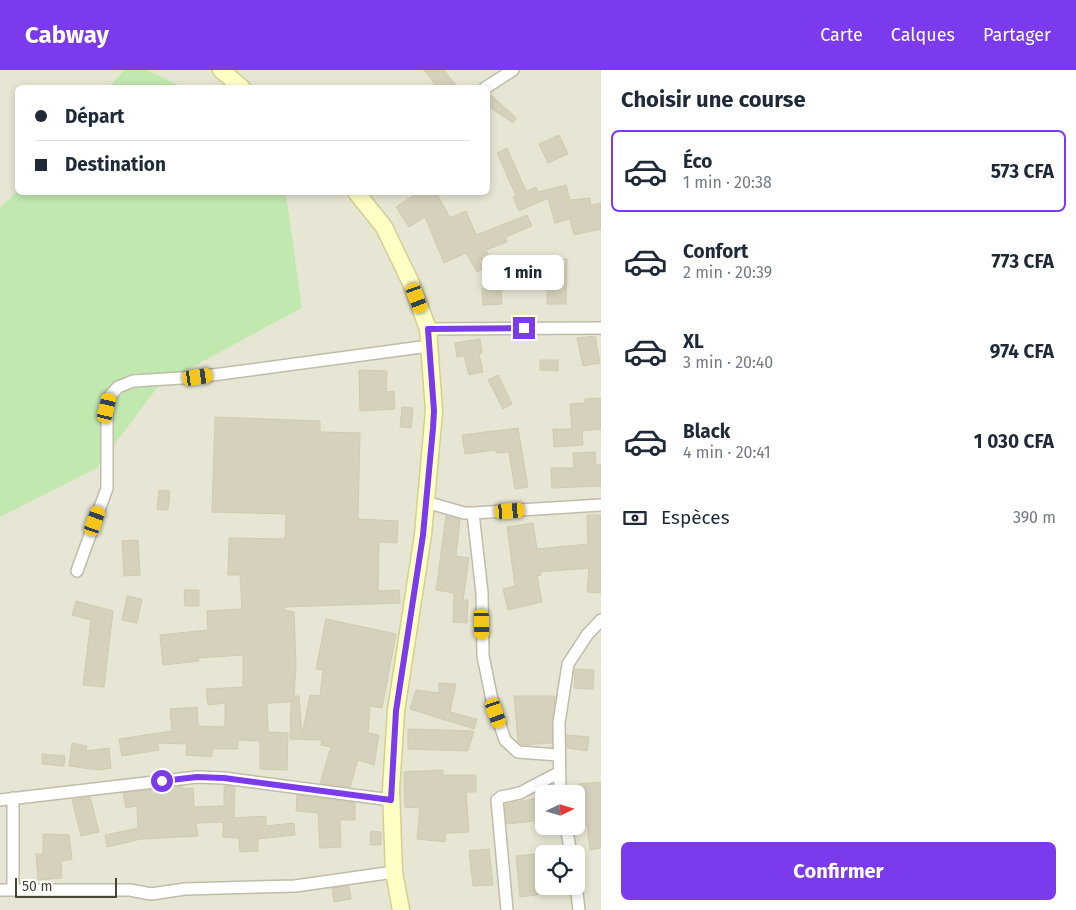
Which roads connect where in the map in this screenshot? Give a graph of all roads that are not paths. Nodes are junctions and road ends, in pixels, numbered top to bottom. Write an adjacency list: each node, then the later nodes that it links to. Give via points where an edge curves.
1 (221, 70): 3 (main road)
2 (513, 70): 4 (street)
3 (238, 85)
4 (490, 85)
5 (358, 195): 7 (main road, via 384,227 411,283)
6 (601, 328): 7 (street)
7 (428, 329): 8 (main road)
8 (429, 346): 9 (main road, via 434,411); 12 (street, via 198,377 133,382 118,387 110,396 107,408 107,488)
9 (426, 502): 11 (street); 19 (main road, via 396,711)
10 (601, 505): 11 (street)
11 (473, 513): 14 (street, via 482,593 483,656 505,740 518,752)
12 (77, 571)
13 (601, 620): 14 (street, via 587,634 568,664 559,722)
14 (558, 755): 15 (street)
15 (558, 774): 16 (street); 25 (street, via 520,794 497,800)
16 (559, 785)
17 (13, 798): 18 (street); 19 (street, via 197,777); 22 (street)
18 (0, 800)
19 (391, 800): 20 (main road)
20 (394, 872): 22 (street, via 295,886 185,889 151,894 130,890); 24 (main road)
21 (0, 890): 22 (street)
22 (13, 890)
23 (577, 895): 26 (street)
24 (401, 910)
25 (507, 910)
26 (579, 910)

